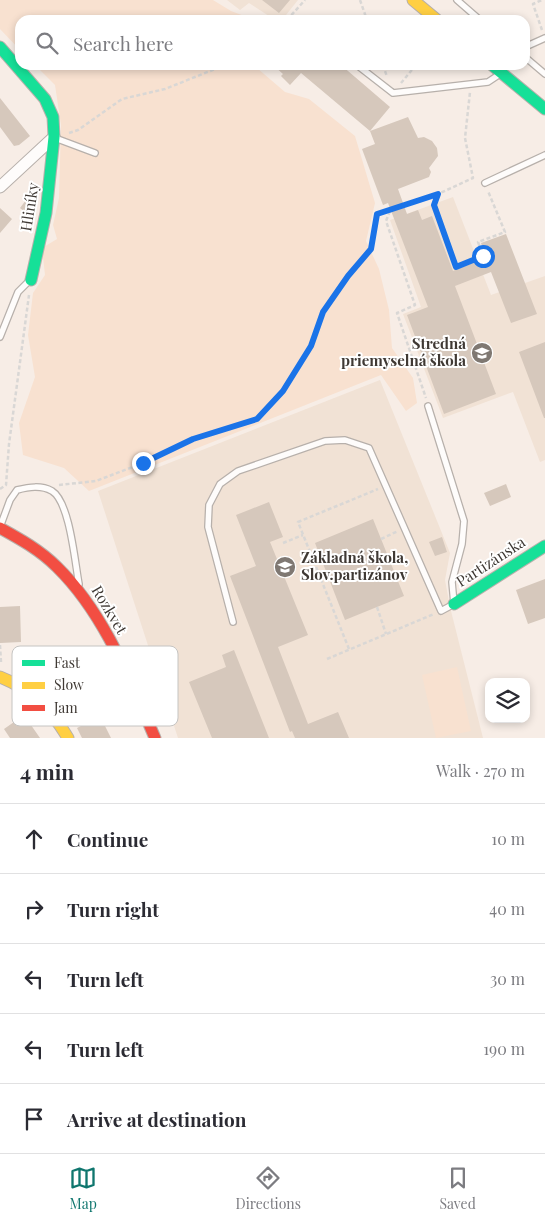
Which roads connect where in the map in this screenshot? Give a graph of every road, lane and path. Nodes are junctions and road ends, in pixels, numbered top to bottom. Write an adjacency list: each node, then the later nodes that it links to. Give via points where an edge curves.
1 (305, 0): 6 (path)
2 (360, 0): 7 (path)
3 (413, 0): 8 (street)
4 (456, 0): 9 (lane)
5 (542, 0): 10 (path, via 533,4)
6 (292, 15)
7 (365, 15)
8 (431, 15)
9 (474, 15)
10 (545, 38): 11 (lane)
11 (530, 45)
12 (0, 47): 14 (street, Hliníky)
13 (530, 62): 21 (lane)
14 (15, 64)
15 (20, 70): 25 (street, Hliníky, via 45,99 53,117)
16 (212, 70): 25 (path, via 165,88 122,99 78,130)
17 (363, 70): 23 (lane)
18 (412, 70): 23 (path)
19 (498, 70): 20 (street)
20 (501, 72): 22 (lane); 24 (street)
21 (545, 74)
22 (488, 82): 23 (lane); 30 (path, via 471,90 465,138 473,178)
23 (393, 93)
24 (545, 109)
25 (54, 137): 26 (lane); 29 (street, Hliníky); 32 (street, Hliníky, via 46,213)
26 (95, 153)
27 (545, 155): 28 (lane)
28 (485, 182): 30 (path, via 505,232 478,242 483,256 456,267 434,205)
29 (0, 188)
30 (438, 194): 31 (path)
31 (390, 211): 34 (path, via 386,221 415,305 397,313 416,362); 35 (path, via 377,214 371,249 323,312 311,346 283,391 257,419 193,439 96,481)
32 (31, 280): 33 (lane, via 18,292); 37 (path, via 6,486)
33 (0, 337)
34 (428, 406): 45 (lane, via 464,521 452,582)
35 (52, 485)
36 (386, 485): 39 (lane); 40 (path, via 298,522); 48 (lane, via 369,448 345,440 325,441 238,471 220,484 209,505 208,527)
37 (0, 488)
38 (0, 528): 44 (street, Rozkvet, via 32,545); 44 (lane, via 17,490 32,486 52,492 64,508)
39 (406, 528): 41 (path); 47 (lane)
40 (303, 535): 42 (path); 52 (path)
41 (381, 539)
42 (283, 543)
43 (545, 546): 45 (street, Partizánska)
44 (80, 591): 51 (street, Rozkvet)
45 (454, 604): 47 (lane)
46 (377, 607): 49 (path)
47 (441, 611): 49 (path)
48 (233, 622)
49 (386, 634): 52 (path)
50 (0, 645): 54 (path)
51 (113, 646)
52 (349, 649): 53 (path)
53 (327, 659)
54 (1, 674): 55 (street)
55 (12, 680)
56 (62, 726): 58 (street)
57 (150, 726): 59 (street, Rozkvet)
58 (68, 738)
59 (155, 738)

